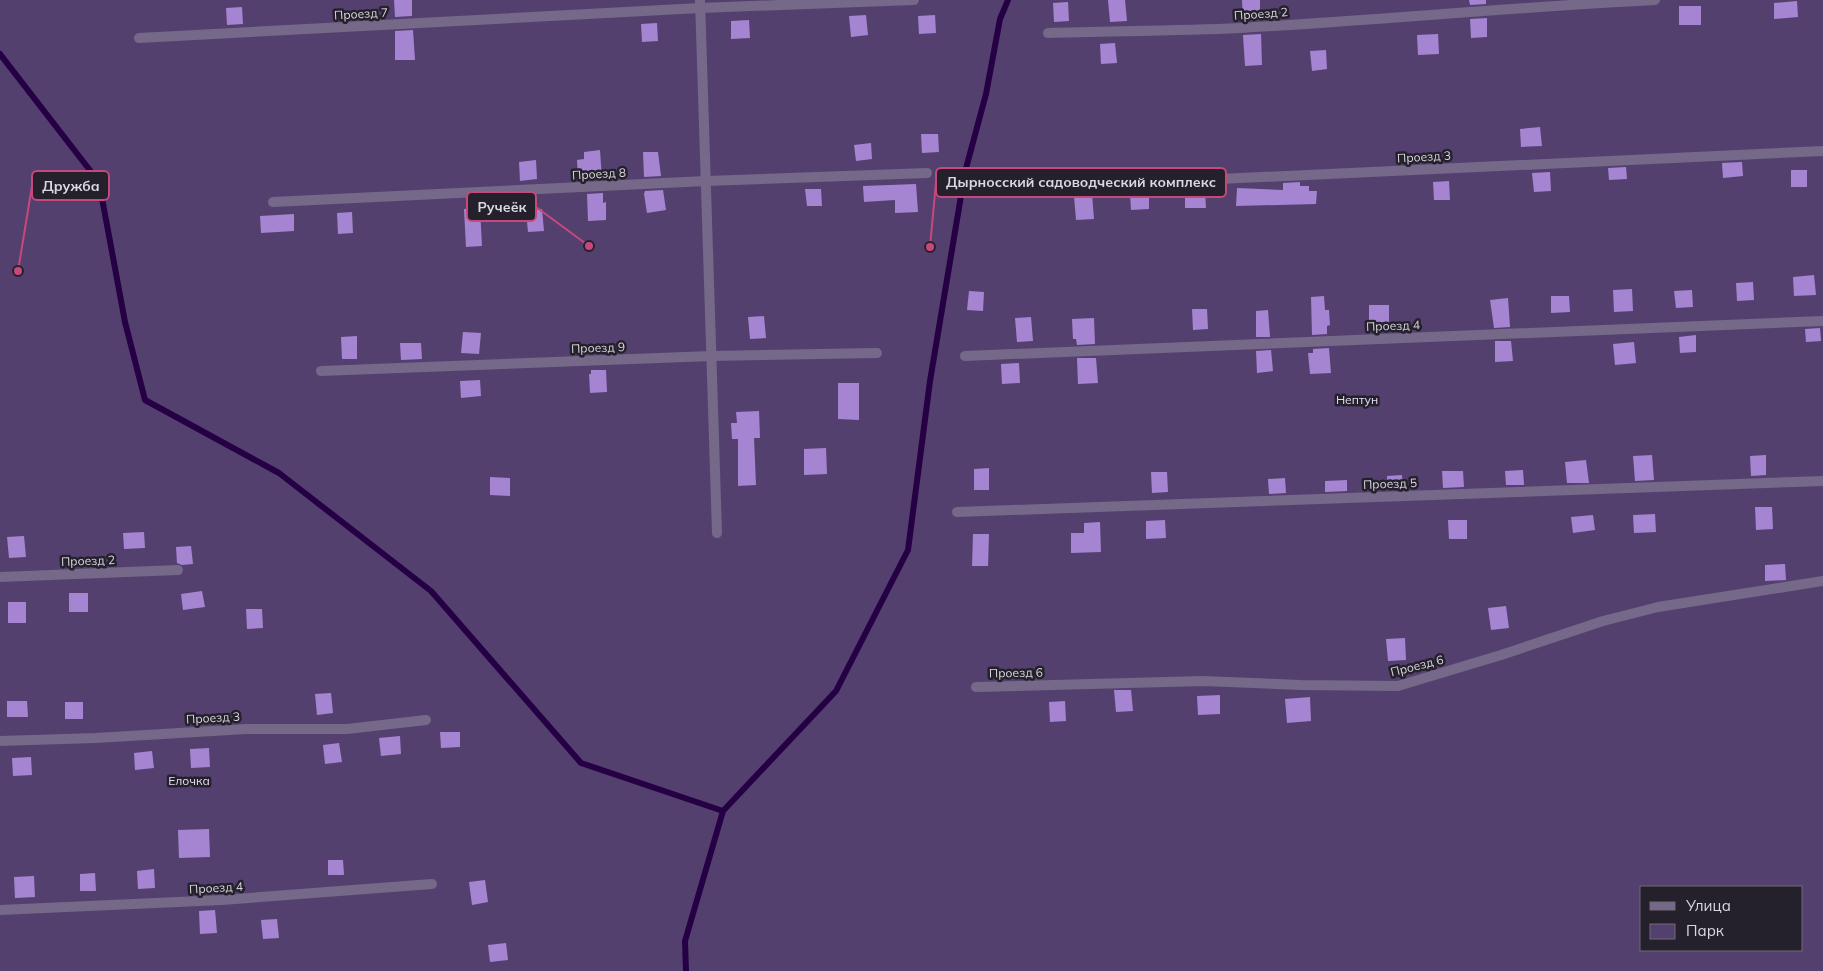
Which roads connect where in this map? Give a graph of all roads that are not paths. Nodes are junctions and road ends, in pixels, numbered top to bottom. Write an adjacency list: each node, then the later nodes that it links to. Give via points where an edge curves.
1 (914, 0): 3 (street, Проезд 7)
2 (1655, 0): 4 (street, Проезд 2, via 1239,28)
3 (700, 4): 5 (street, Проезд 7); 8 (street)
4 (1048, 32)
5 (139, 38)
6 (1823, 151): 9 (street, Проезд 3)
7 (927, 173): 8 (street, Проезд 8)
8 (706, 181): 10 (street, Проезд 8); 13 (street)
9 (1027, 188)
10 (273, 202)
11 (1823, 321): 14 (street, Проезд 4)
12 (877, 353): 13 (street, Проезд 9)
13 (711, 356): 15 (street, Проезд 9); 18 (street)
14 (965, 356)
15 (321, 371)
16 (1823, 481): 17 (street, Проезд 5)
17 (957, 512)
18 (717, 533)
19 (178, 570): 20 (street, Проезд 2)
20 (0, 578)
21 (1823, 581): 22 (street, Проезд 6, via 1658,607 1603,621 1398,686 1202,681)
22 (976, 687)
23 (426, 720): 24 (street, Проезд 3, via 347,729 246,729)
24 (0, 741)
25 (432, 884): 26 (street, Проезд 4, via 222,900)
26 (0, 910)

